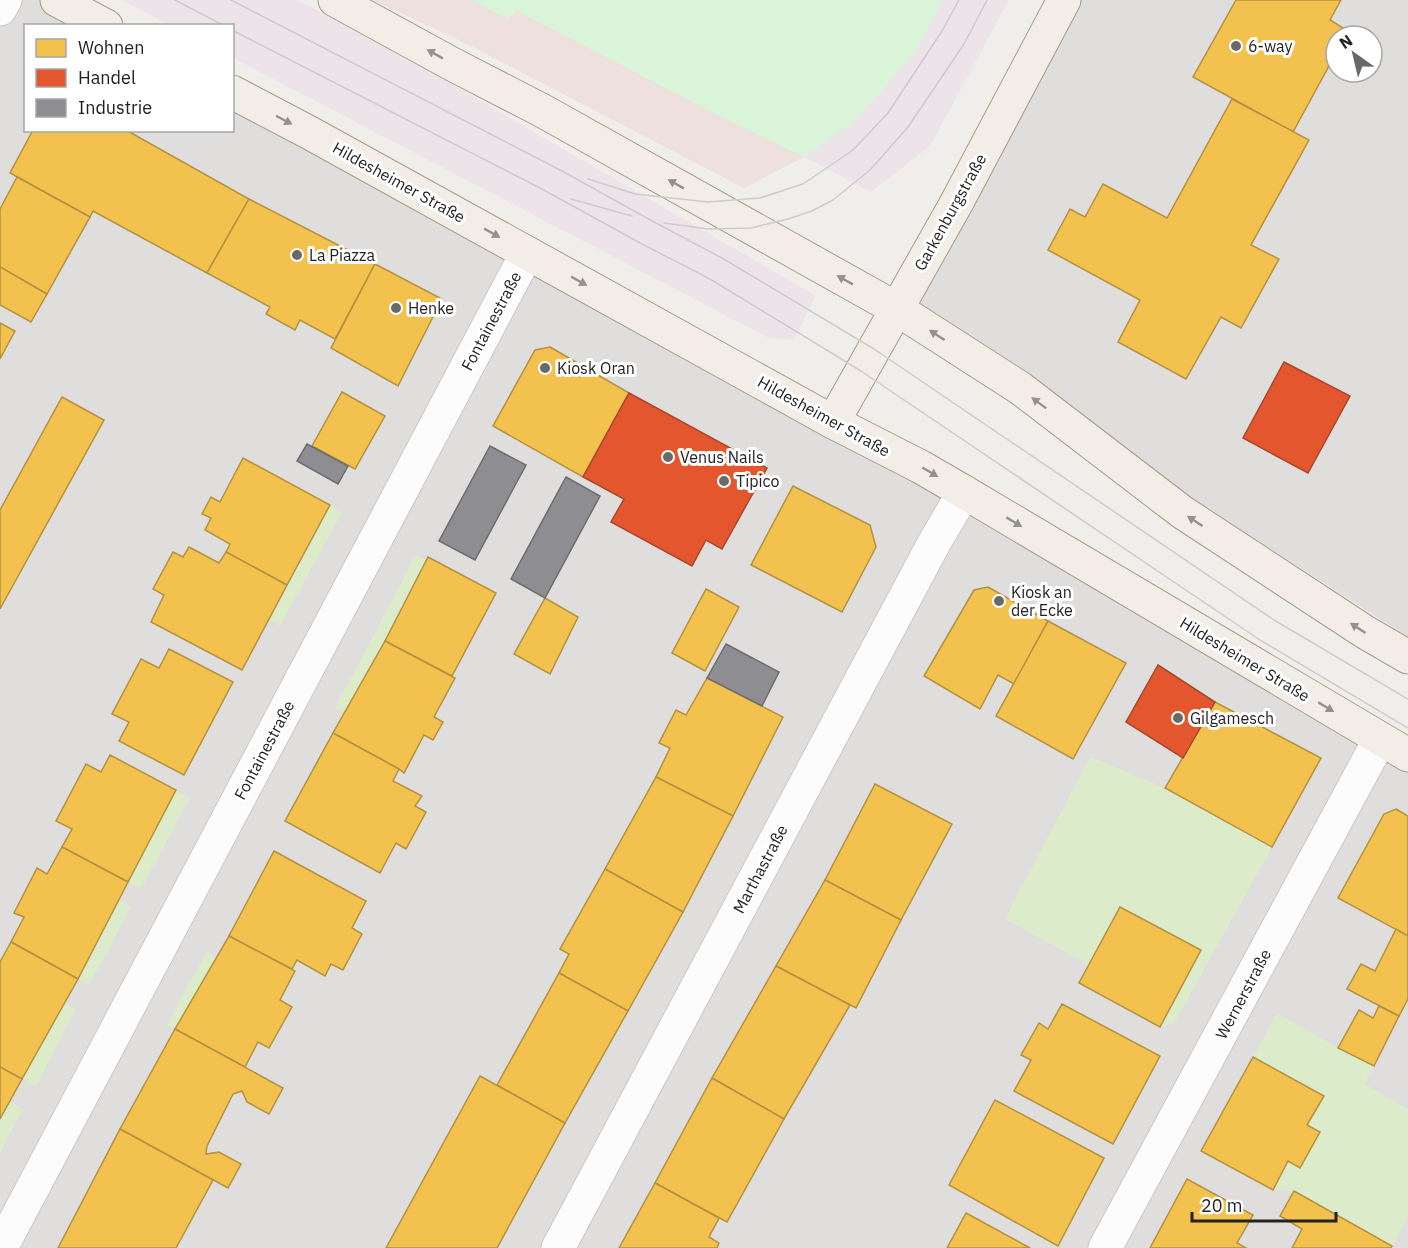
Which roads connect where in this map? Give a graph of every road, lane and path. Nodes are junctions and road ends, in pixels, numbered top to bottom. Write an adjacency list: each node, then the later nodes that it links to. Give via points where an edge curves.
1 (5, 0): 5 (street)
2 (57, 0): 6 (main road)
3 (334, 0): 9 (main road, one-way to 3, via 543,111)
4 (1064, 0): 9 (main road, Garkenburgstraße)
5 (0, 9)
6 (101, 24)
7 (234, 93): 8 (main road, Hildesheimer Straße, one-way to 8)
8 (527, 253): 10 (main road, Hildesheimer Straße, one-way to 10); 15 (street, Fontainestraße)
9 (897, 309): 10 (main road, Garkenburgstraße); 12 (main road, one-way to 9, via 1182,512 1020,388)
10 (832, 422): 11 (main road, Hildesheimer Straße, one-way to 11)
11 (964, 492): 13 (main road, Hildesheimer Straße, one-way to 13); 16 (street, Marthastraße)
12 (1408, 657)
13 (1380, 739): 14 (main road, Hildesheimer Straße); 17 (street, Wernerstraße)
14 (1408, 755)
15 (1, 1248)
16 (558, 1248)
17 (1106, 1248)

